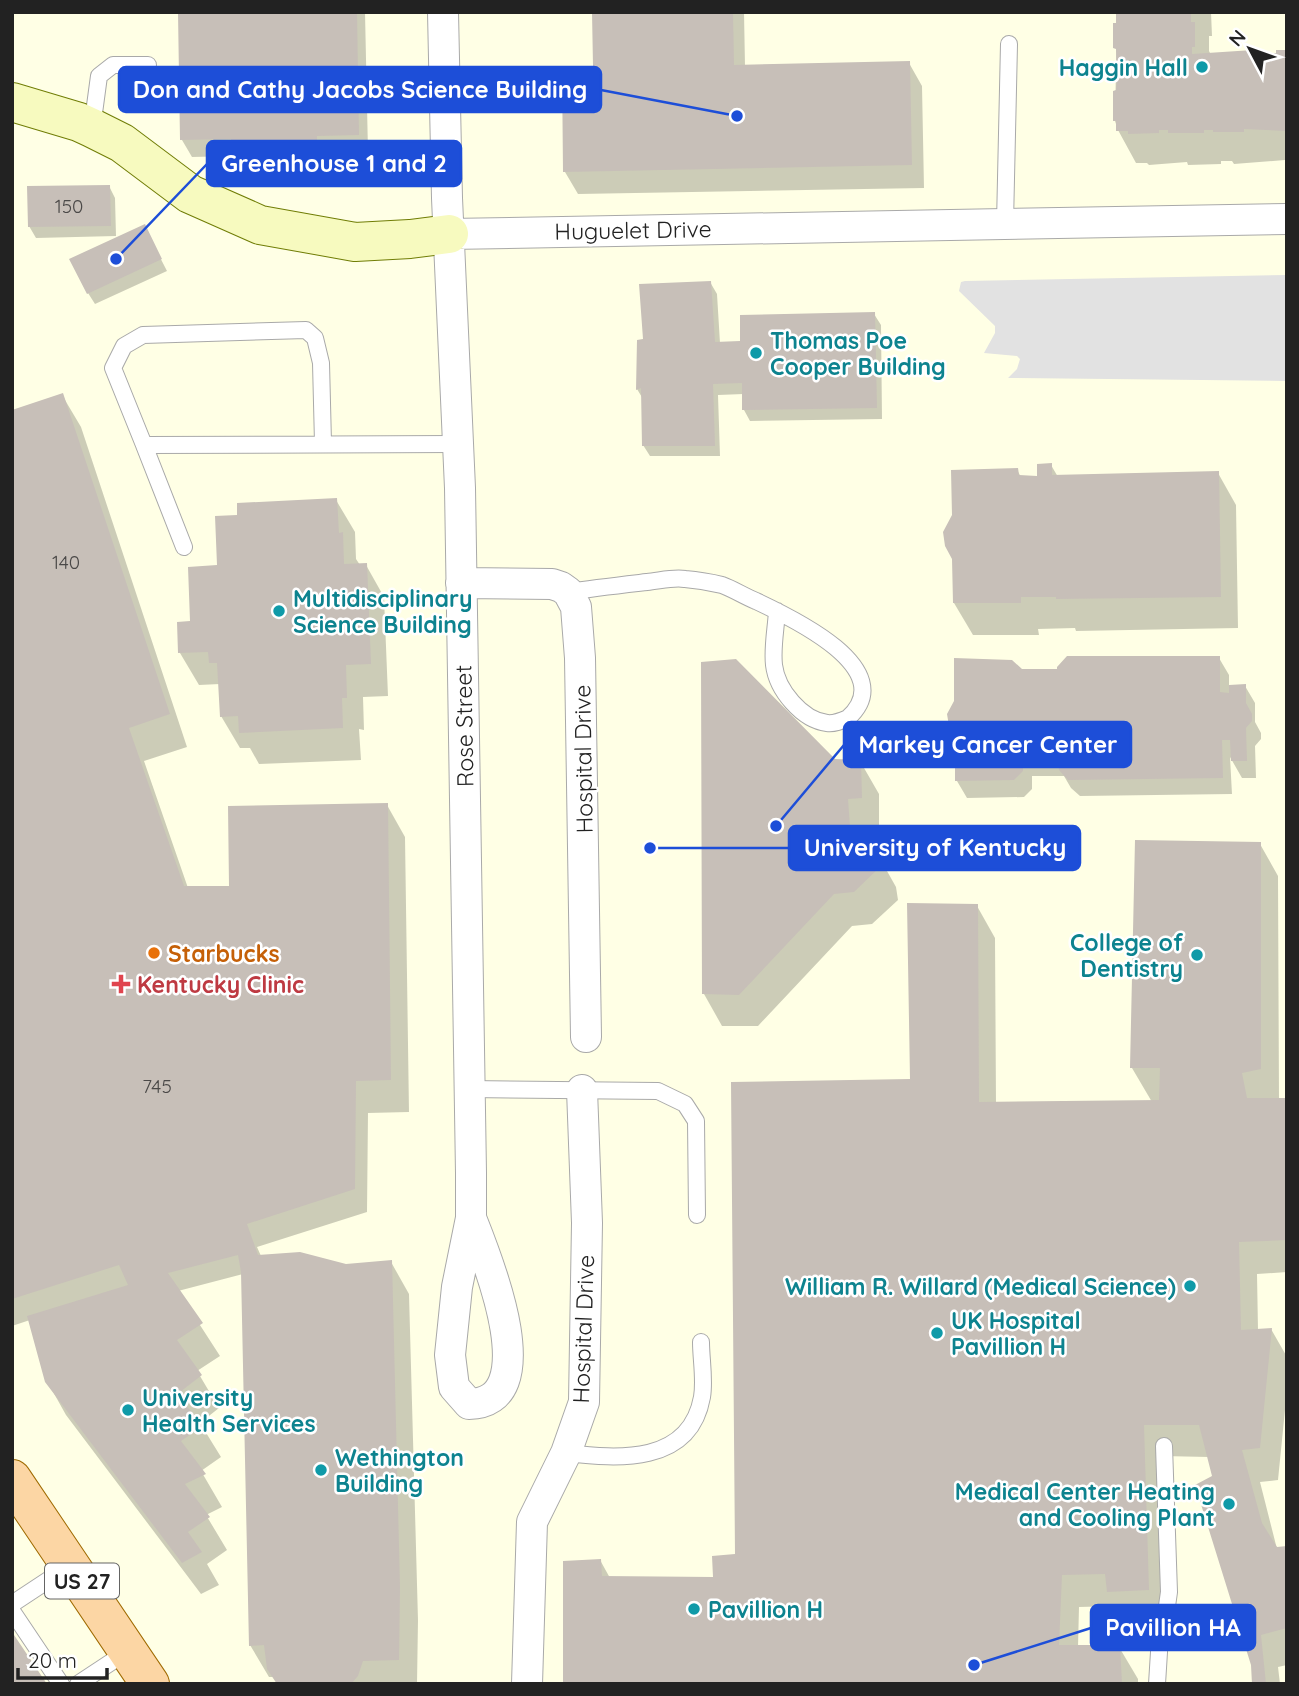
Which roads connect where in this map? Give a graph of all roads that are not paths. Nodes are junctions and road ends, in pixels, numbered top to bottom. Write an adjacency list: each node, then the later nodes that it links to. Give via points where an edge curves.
1 (443, 12): 8 (street, Rose Street)
2 (1009, 44): 7 (lane)
3 (148, 65): 5 (lane, via 113,65 99,76)
4 (12, 102): 5 (street, Huguelet Drive)
5 (92, 128): 8 (street, Huguelet Drive, via 122,143 190,194 260,225 355,242)
6 (1287, 219): 7 (street, Huguelet Drive)
7 (1005, 223): 8 (street, Huguelet Drive)
8 (449, 234): 11 (street, Rose Street)
9 (323, 443): 10 (lane); 10 (lane, via 321,363 316,338 306,330 143,335 124,346 114,368); 11 (lane)
10 (144, 444): 12 (lane)
11 (458, 444): 13 (street, Rose Street)
12 (184, 547)
13 (461, 583): 14 (street, via 552,584); 17 (street, Rose Street)
14 (568, 592): 15 (lane, via 680,578 722,585); 16 (street, Hospital Drive, via 576,607 582,680)
15 (777, 611): 15 (lane, via 774,663 788,696 816,719 827,723 848,718 862,692 854,667 835,647)
16 (586, 1037)
17 (469, 1089): 18 (lane); 20 (street, Rose Street)
18 (582, 1090): 19 (lane, via 658,1091 685,1104 696,1121); 23 (street, Hospital Drive, via 587,1223 584,1402)
19 (697, 1215)
20 (471, 1218): 20 (street, via 450,1355 454,1387 468,1404 491,1400 500,1391 508,1354 498,1294)
21 (701, 1342): 23 (lane, via 702,1396 694,1418 679,1438 642,1456)
22 (1164, 1446): 33 (lane, via 1169,1592)
23 (566, 1453): 32 (street, Hospital Drive, via 532,1522)
24 (16, 1494): 25 (main road, US 27)
25 (71, 1565): 26 (lane); 28 (main road, US 27)
26 (12, 1604)
27 (12, 1611): 29 (lane)
28 (128, 1651): 30 (lane); 31 (main road, US 27)
29 (54, 1680)
30 (78, 1684)
31 (150, 1684)
32 (527, 1684)
33 (1157, 1684)

